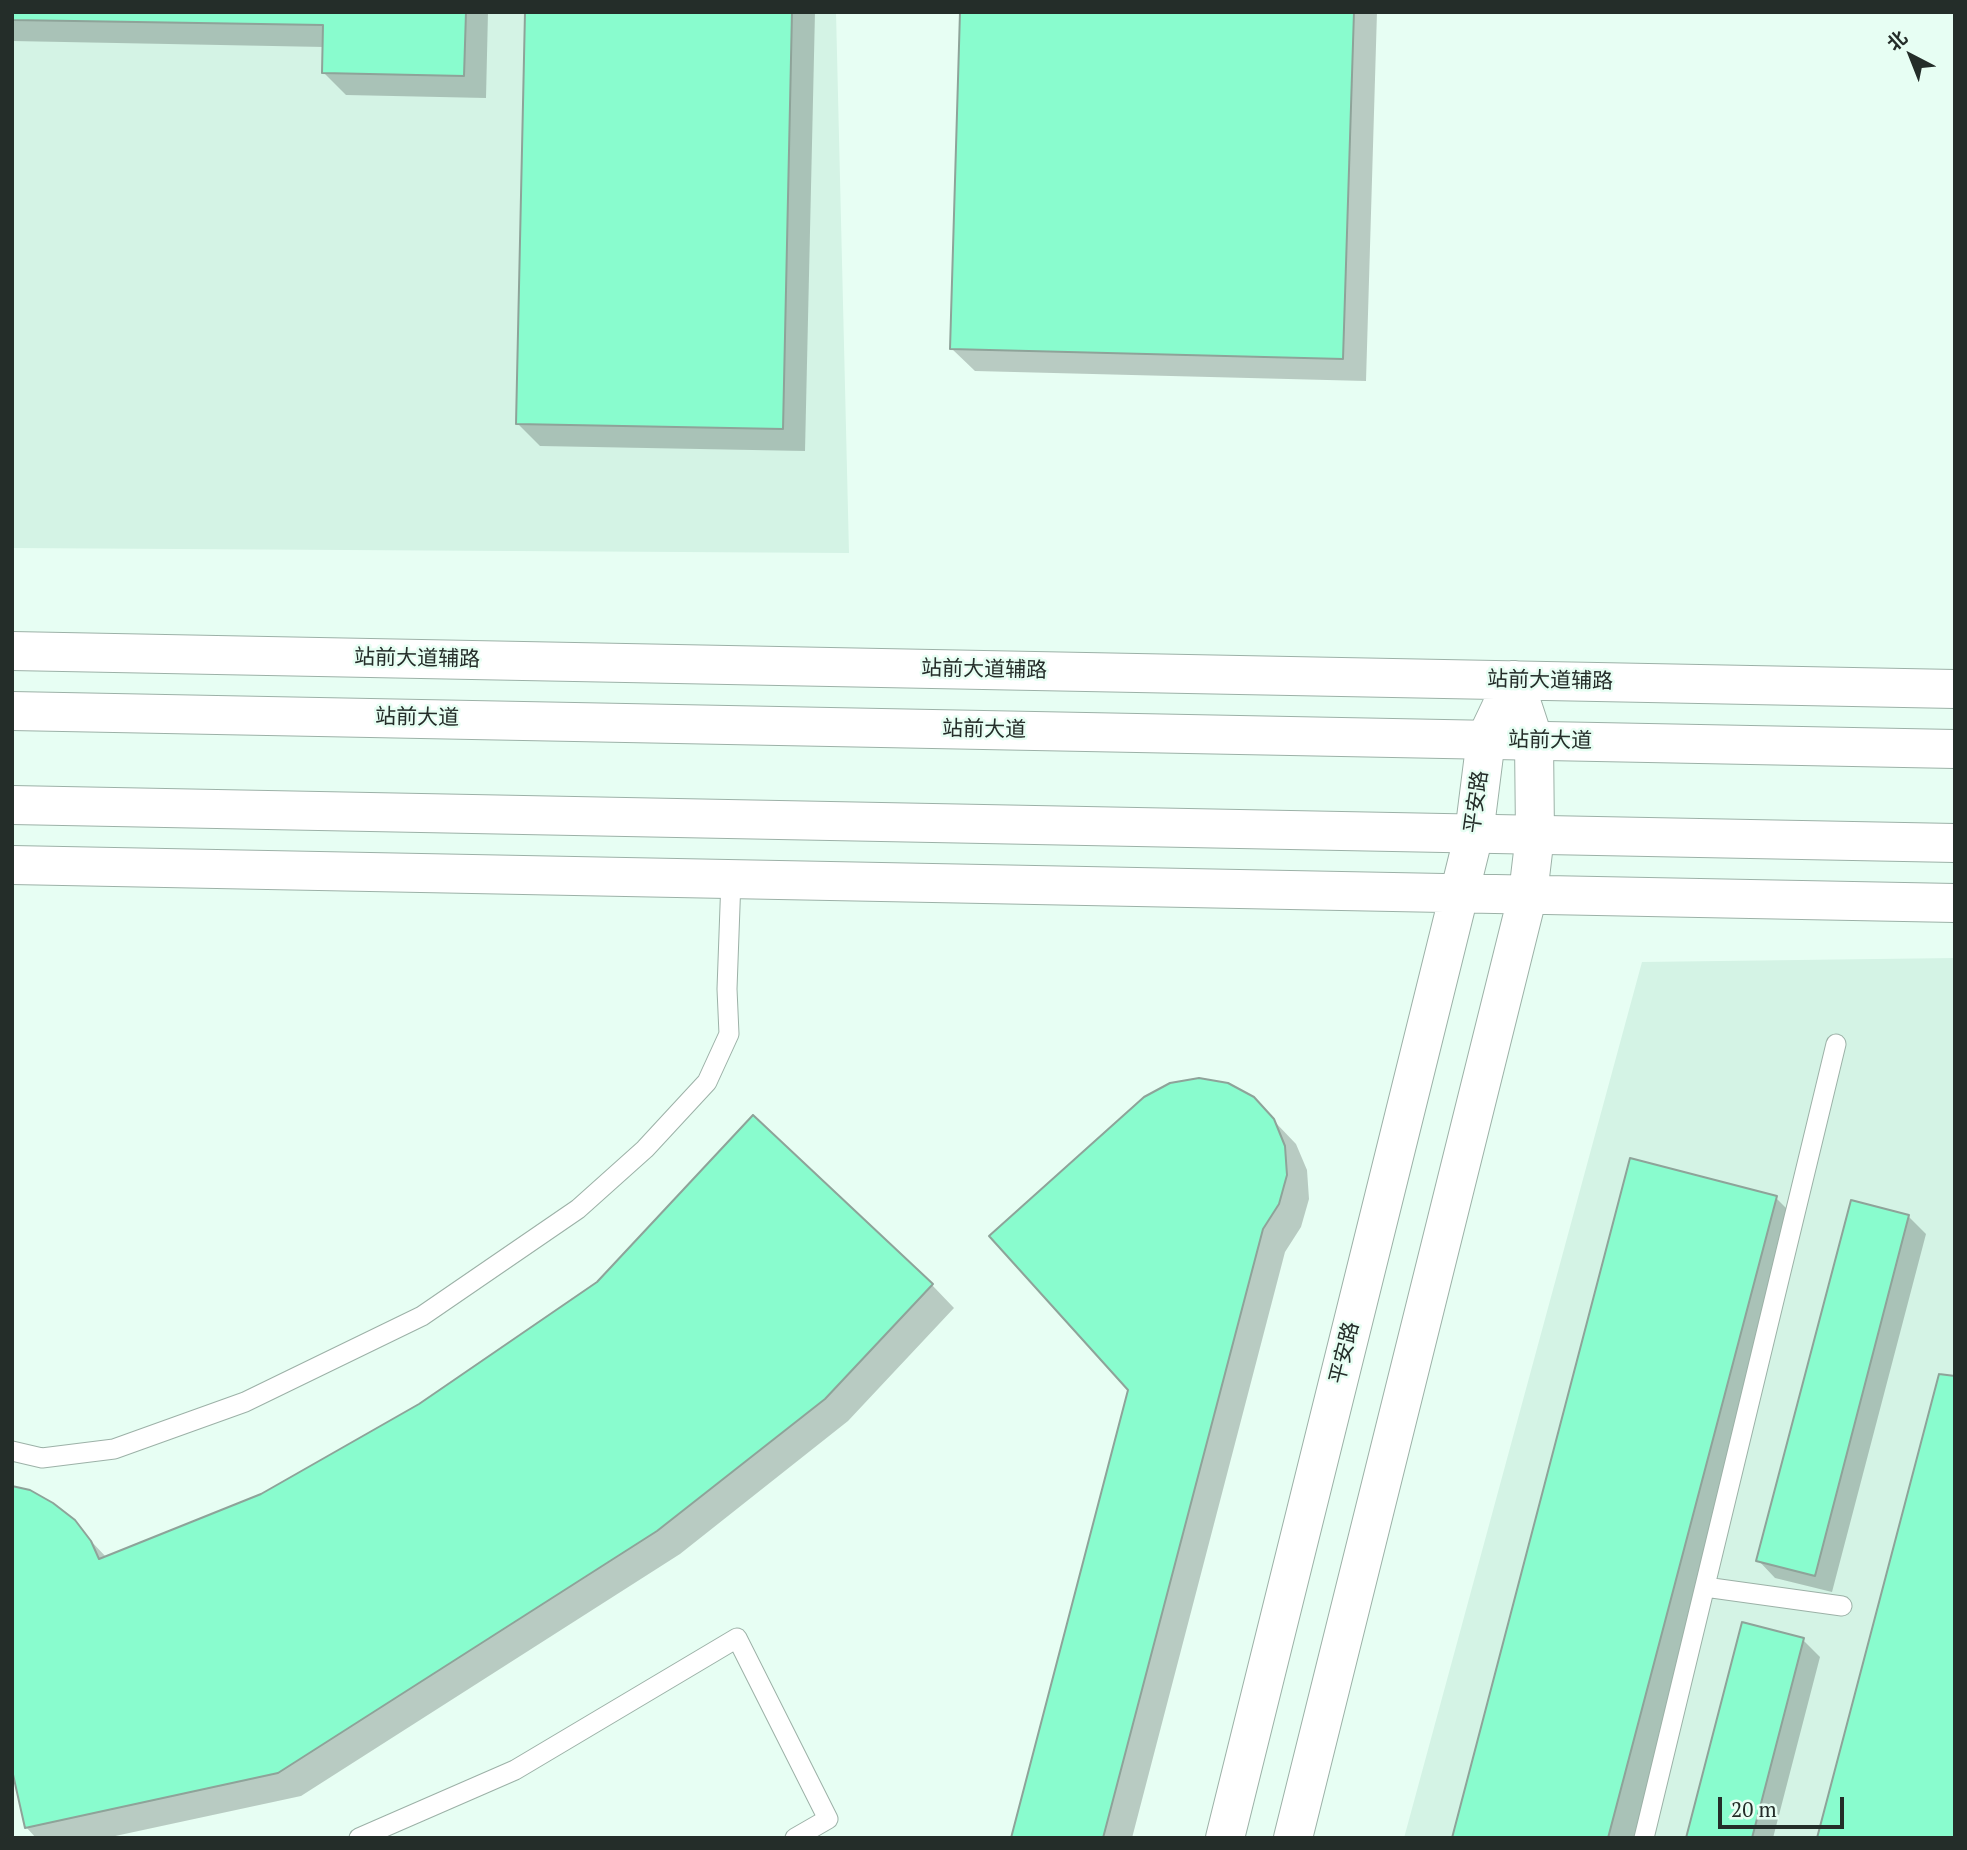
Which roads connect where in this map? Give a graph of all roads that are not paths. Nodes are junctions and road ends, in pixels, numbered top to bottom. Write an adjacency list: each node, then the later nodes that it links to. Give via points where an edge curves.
1 (12, 651): 2 (main road, 站前大道辅路)
2 (1514, 680): 3 (main road, 站前大道辅路); 5 (main road, 平安路); 6 (main road)
3 (1955, 689)
4 (12, 710): 5 (main road, 站前大道)
5 (1486, 739): 6 (main road, 站前大道); 9 (main road, 平安路)
6 (1534, 741): 7 (main road, 站前大道); 10 (main road)
7 (1955, 749)
8 (12, 805): 9 (main road)
9 (1474, 834): 10 (main road); 14 (main road, 平安路)
10 (1535, 835): 11 (main road); 15 (main road)
11 (1955, 843)
12 (12, 865): 13 (main road)
13 (731, 879): 14 (main road); 18 (lane, via 729,1034 707,1082 645,1149 578,1209 422,1316 245,1402 114,1449 42,1458)
14 (1459, 893): 15 (main road); 23 (main road, 平安路)
15 (1528, 894): 16 (main road); 24 (main road)
16 (1955, 903)
17 (1836, 1045): 19 (lane)
18 (12, 1451)
19 (1705, 1587): 20 (lane); 25 (lane)
20 (1842, 1606)
21 (359, 1838): 22 (lane, via 515,1770 737,1637 828,1819)
22 (795, 1838)
23 (1225, 1838)
24 (1293, 1838)
25 (1644, 1838)

